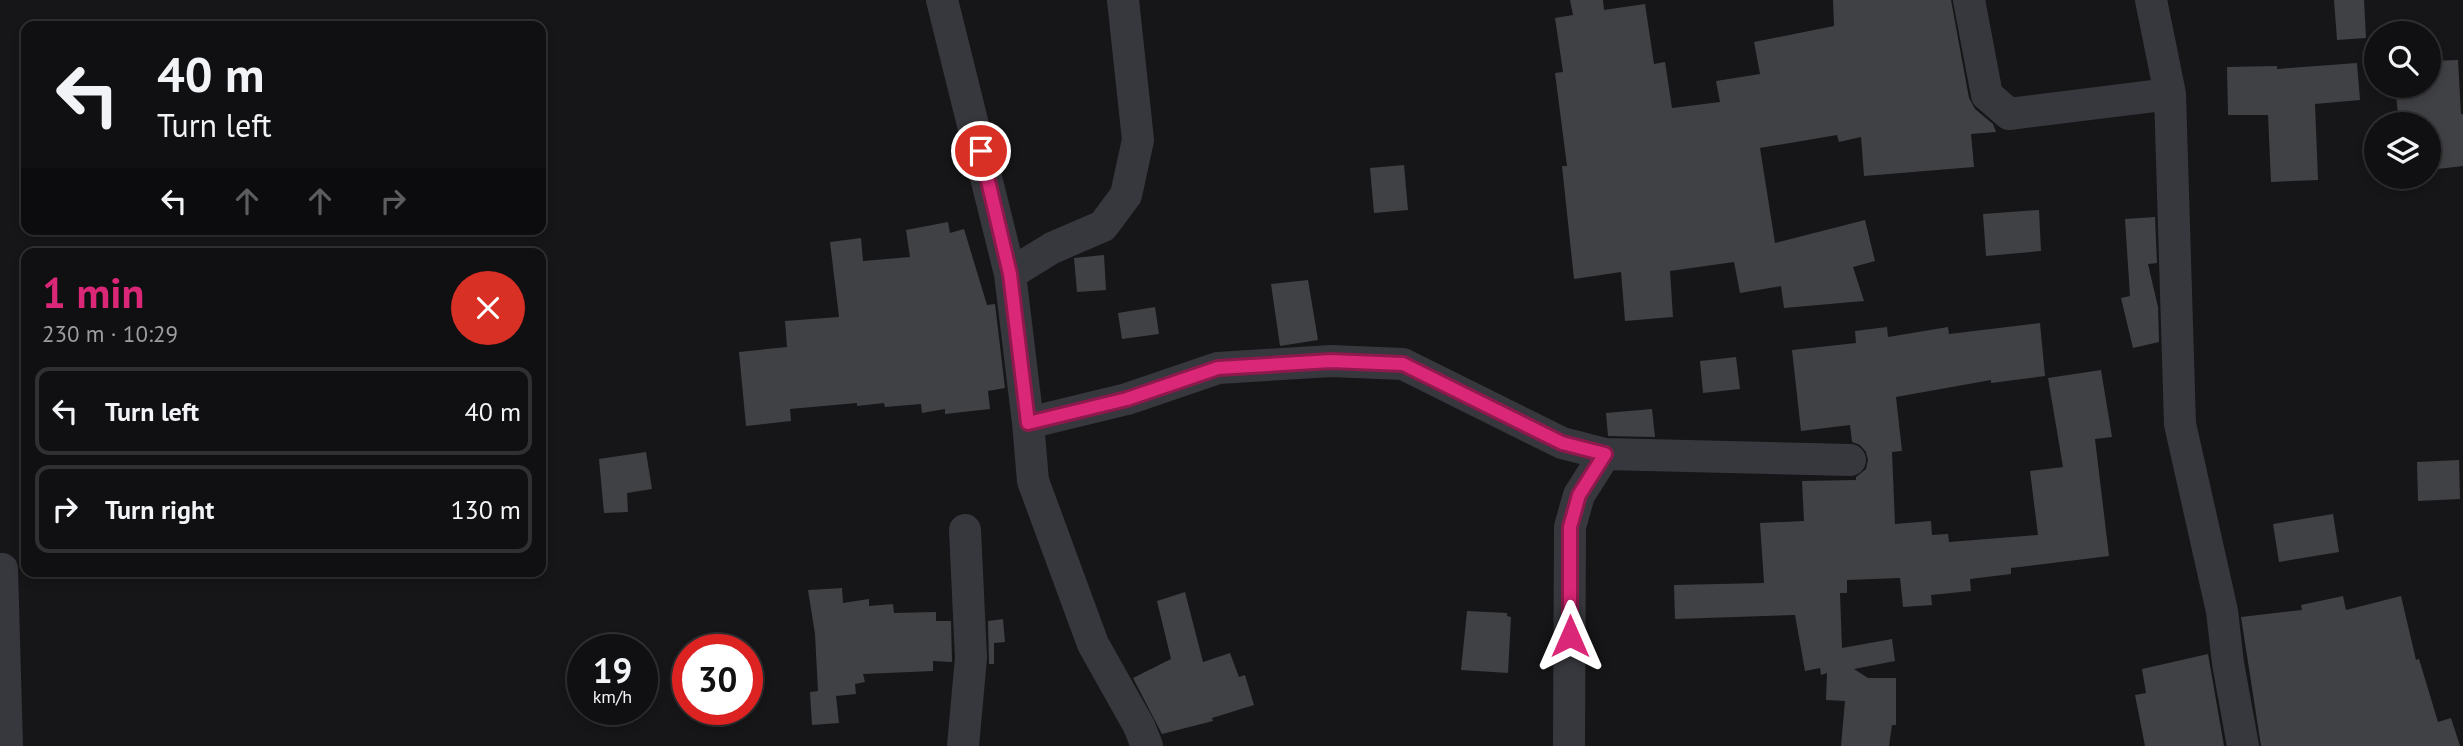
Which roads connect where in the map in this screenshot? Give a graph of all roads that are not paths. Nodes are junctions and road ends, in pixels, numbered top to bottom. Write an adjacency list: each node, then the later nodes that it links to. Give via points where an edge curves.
1 (942, 0): 6 (street)
2 (1123, 0): 6 (street, via 1138,140 1126,195 1103,226 1052,248)
3 (1969, 0): 5 (street, via 1987,95 2009,114)
4 (2151, 0): 5 (street)
5 (2170, 94): 16 (street, via 2180,424 2222,611)
6 (1010, 274): 7 (street)
7 (1028, 423): 8 (street, via 1127,399 1218,368 1331,361 1403,364 1562,443); 14 (street, via 1033,481 1042,506 1093,644)
8 (1605, 454): 9 (street); 15 (street, via 1579,495 1570,527)
9 (1850, 460)
10 (965, 530): 13 (street, via 971,658)
11 (2, 569): 12 (street)
12 (7, 746)
13 (963, 746)
14 (1147, 746)
15 (1569, 746)
16 (2243, 746)

